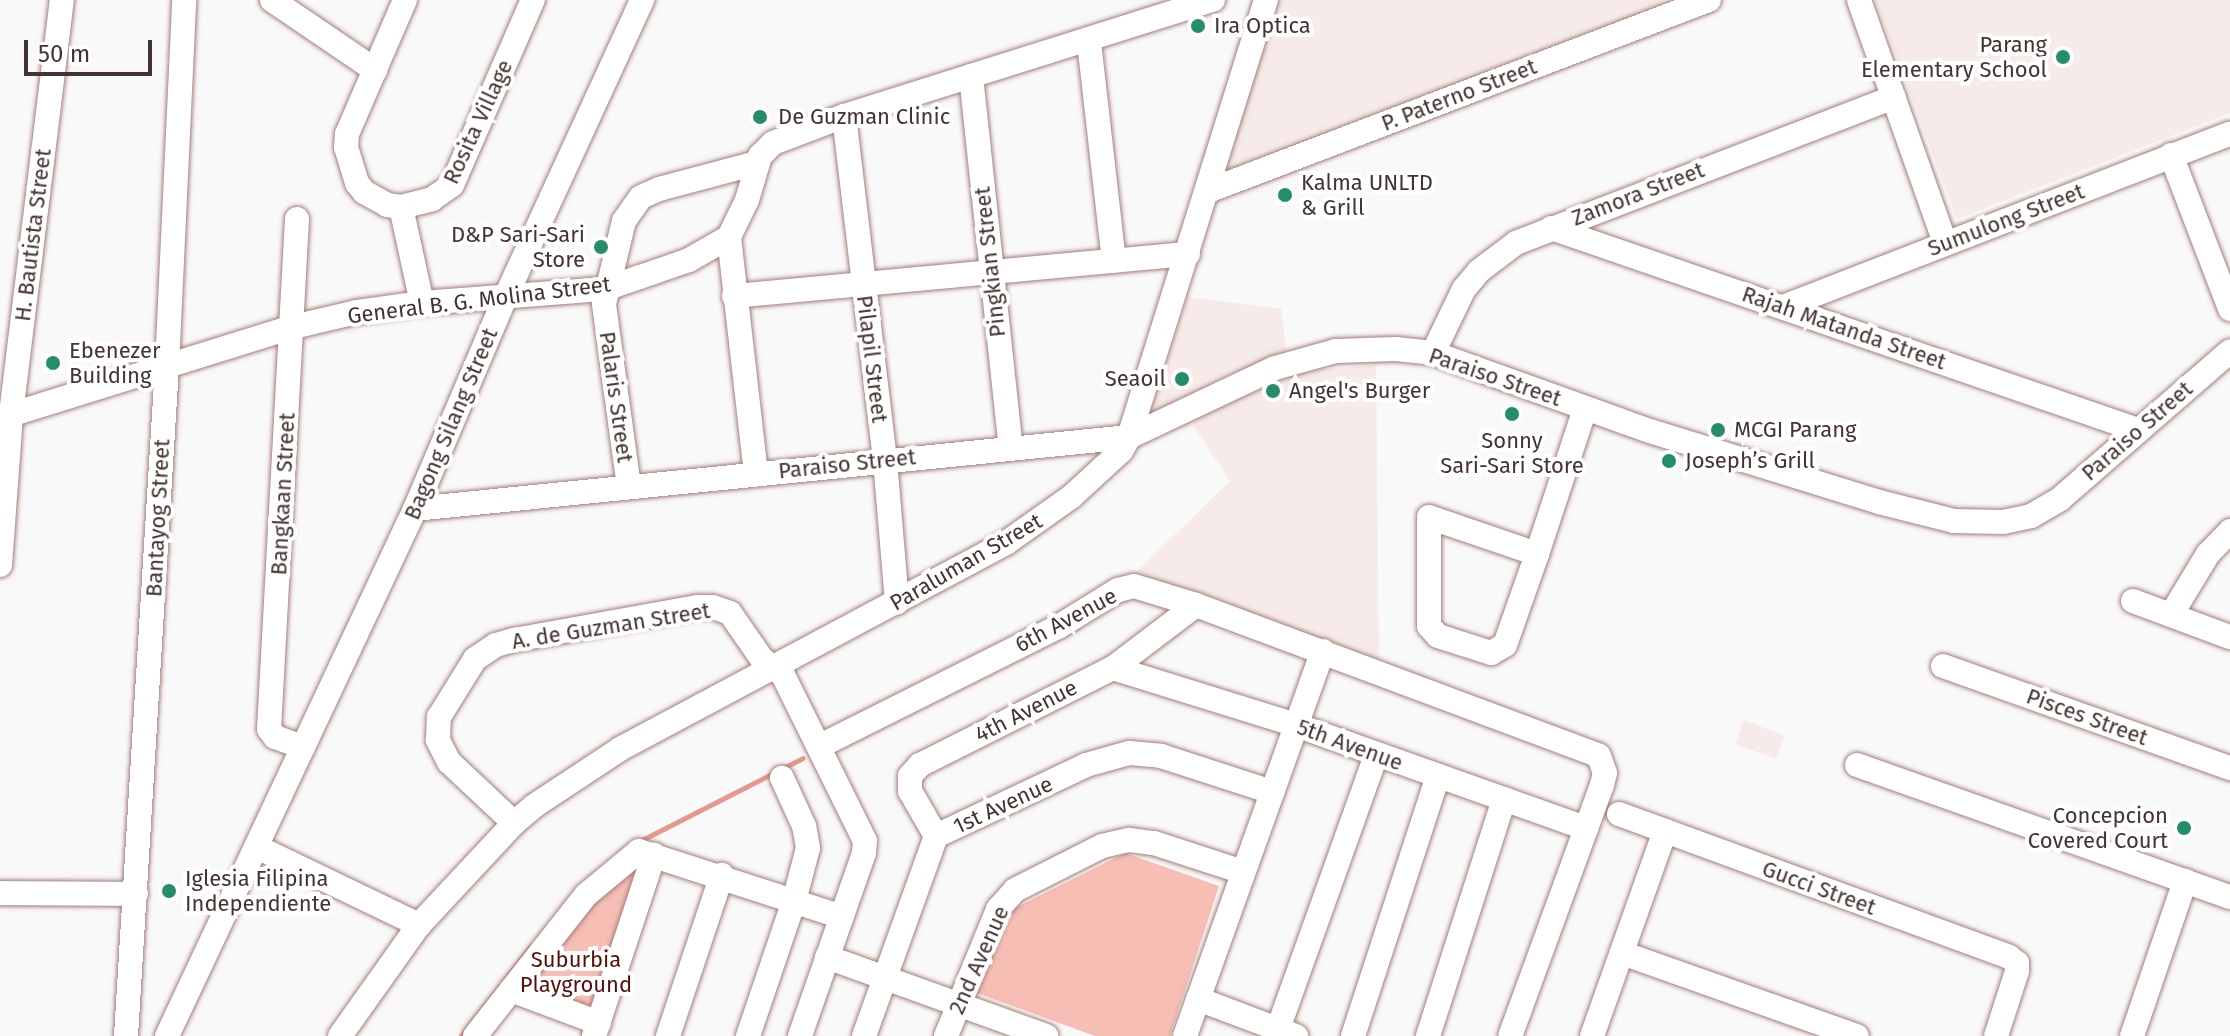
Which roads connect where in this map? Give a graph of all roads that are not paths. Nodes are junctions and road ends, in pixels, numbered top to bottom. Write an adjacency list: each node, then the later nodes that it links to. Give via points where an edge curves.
1 (62, 0): 40 (street, H. Bautista Street)
2 (184, 0): 38 (street, Bantayog Street)
3 (272, 0): 12 (street)
4 (405, 0): 12 (street)
5 (533, 0): 20 (street, Rosita Village, via 452,185 432,199)
6 (642, 0): 30 (street, Bagong Silang Street)
7 (1213, 0): 11 (street)
8 (1266, 0): 19 (street, Paraluman Street)
9 (1709, 0): 19 (street, P. Paterno Street)
10 (1859, 0): 14 (street)
11 (1089, 42): 13 (street); 26 (street)
12 (375, 70): 20 (street, via 346,147 364,192)
13 (971, 76): 15 (street); 27 (street, Pingkian Street)
14 (1894, 97): 22 (street, Zamora Street); 24 (street)
15 (844, 116): 18 (street, via 773,143); 28 (street, Pilapil Street)
16 (2230, 134): 17 (street, Sumulong Street)
17 (2171, 155): 24 (street, Sumulong Street); 34 (street)
18 (757, 163): 23 (street); 29 (street, Palaris Street, via 641,197 624,221)
19 (1208, 191): 25 (street, Paraluman Street)
20 (401, 207): 32 (street)
21 (297, 219): 35 (street, Bangkaan Street)
22 (1551, 228): 33 (street, Rajah Matanda Street); 37 (street, Zamora Street, via 1516,243 1479,271 1452,309)
23 (729, 237): 29 (street, General B. G. Molina Street, via 689,260); 31 (street)
24 (1945, 243): 33 (street, Sumulong Street)
25 (1188, 254): 26 (street); 42 (street, Paraluman Street)
26 (1114, 261): 27 (street)
27 (991, 273): 28 (street); 43 (street, Pingkian Street)
28 (863, 285): 31 (street); 44 (street, Pilapil Street)
29 (605, 289): 30 (street, General B. G. Molina Street); 46 (street, Palaris Street)
30 (506, 296): 32 (street, General B. G. Molina Street); 47 (street, Bagong Silang Street)
31 (734, 296): 45 (street)
32 (422, 303): 35 (street, General B. G. Molina Street)
33 (1783, 307): 41 (street, Rajah Matanda Street)
34 (2230, 309)
35 (293, 327): 38 (street, General B. G. Molina Street); 62 (street, Bangkaan Street, via 269,729 275,737)
36 (2230, 351): 41 (street, Paraiso Street)
37 (1433, 353): 39 (street, Paraiso Street); 42 (street, Paraiso Street, via 1355,350 1296,361)
38 (167, 366): 40 (street, General B. G. Molina Street); 81 (street, Bantayog Street)
39 (1585, 409): 41 (street, Paraiso Street, via 1835,489 1967,523 2023,519 2046,508); 49 (street)
40 (6, 416): 50 (street, H. Bautista Street)
41 (2138, 430)
42 (1129, 437): 43 (street, Paraiso Street); 52 (street, Paraluman Street, via 1087,484 1029,529)
43 (1011, 448): 44 (street, Paraiso Street)
44 (885, 460): 45 (street, Paraiso Street); 52 (street, Pilapil Street)
45 (756, 474): 46 (street, Paraiso Street)
46 (629, 487): 47 (street, Paraiso Street)
47 (415, 509): 62 (street, Bagong Silang Street)
48 (2230, 531): 54 (street, via 2208,554)
49 (1537, 554): 49 (street, via 1500,651 1491,653 1438,636 1429,626 1429,517)
50 (0, 565)
51 (2133, 601): 54 (street)
52 (897, 602): 57 (street, Paraluman Street)
53 (1196, 605): 56 (street, 6th Avenue); 59 (street, 4th Avenue); 61 (street, 6th Avenue, via 1134,586 1118,590 1058,627)
54 (2171, 615): 55 (street)
55 (2230, 637)
56 (1323, 651): 60 (street); 72 (street, 6th Avenue, via 1599,756 1604,763 1602,785)
57 (772, 666): 61 (street, A. de Guzman Street, via 783,675); 71 (street, Paraluman Street, via 587,769); 71 (street, A. de Guzman Street, via 730,613 713,607 514,640 484,651 439,717 438,740 449,762)
58 (1943, 666): 65 (street, Pisces Street)
59 (1113, 668): 60 (street, 5th Avenue); 74 (street, 4th Avenue, via 920,765 910,776 910,791)
60 (1296, 725): 63 (street, 5th Avenue); 68 (street)
61 (820, 746): 84 (street, A. de Guzman Street, via 865,841)
62 (303, 747): 75 (street, Bagong Silang Street)
63 (1376, 755): 66 (street, 5th Avenue); 93 (street)
64 (1857, 765): 79 (street)
65 (2230, 768)
66 (1438, 776): 69 (street, 5th Avenue); 105 (street)
67 (782, 778): 83 (street, via 808,835)
68 (1272, 792): 74 (street, 1st Avenue, via 1161,756 1129,753 1086,765); 77 (street)
69 (1504, 799): 72 (street, 5th Avenue); 106 (street)
70 (1619, 814): 73 (street, Gucci Street)
71 (514, 823): 85 (street)
72 (1586, 828): 107 (street)
73 (1665, 831): 86 (street); 110 (street, Gucci Street, via 2009,957 2017,963)
74 (936, 836): 88 (street, 1st Avenue)
75 (257, 847): 85 (street); 96 (street, Bagong Silang Street)
76 (654, 855): 78 (street); 89 (street, via 639,851 586,895); 92 (street)
77 (1243, 872): 90 (street); 91 (street, 2nd Avenue, via 1141,841 1102,846 1005,899)
78 (722, 875): 83 (street); 99 (street)
79 (2185, 881): 82 (street); 111 (street)
80 (0, 893): 81 (street)
81 (136, 894): 95 (street, Bantayog Street)
82 (2230, 897)
83 (794, 901): 84 (street); 100 (street)
84 (842, 917): 87 (street, A. de Guzman Street)
85 (419, 925): 97 (street)
86 (1622, 953): 108 (street); 109 (street)
87 (827, 957): 88 (street); 101 (street, A. de Guzman Street)
88 (886, 978): 91 (street); 102 (street, 1st Avenue)
89 (511, 990): 92 (street); 98 (street)
90 (1198, 999): 93 (street); 104 (street)
91 (957, 1004): 94 (street); 103 (street, 2nd Avenue)
92 (596, 1030)
93 (1287, 1033)
94 (1036, 1034)
95 (126, 1036)
96 (167, 1036)
97 (340, 1036)
98 (475, 1036)
99 (668, 1036)
100 (748, 1036)
101 (800, 1036)
102 (864, 1036)
103 (946, 1036)
104 (1185, 1036)
105 (1353, 1036)
106 (1428, 1036)
107 (1510, 1036)
108 (1592, 1036)
109 (1857, 1036)
110 (1996, 1036)
111 (2132, 1036)

